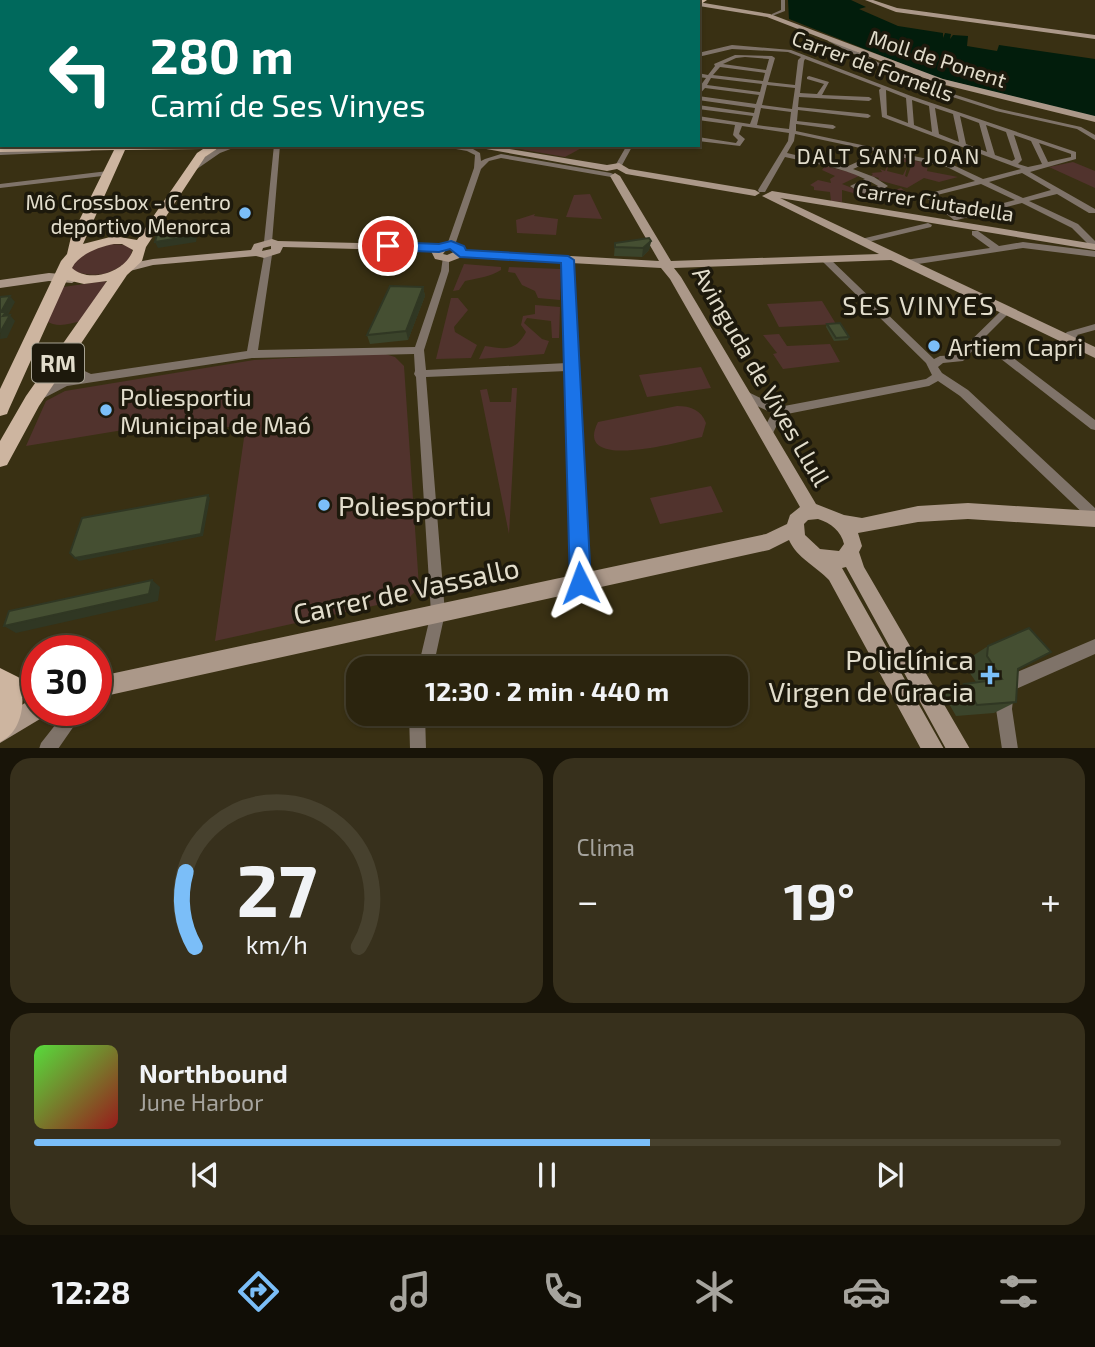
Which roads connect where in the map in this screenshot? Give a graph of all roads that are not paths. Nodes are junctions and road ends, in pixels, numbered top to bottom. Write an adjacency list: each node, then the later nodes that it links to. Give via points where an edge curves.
1 (703, 0): 5 (street, Moll de Ponent)
2 (783, 0): 6 (street, via 783,11)
3 (869, 0): 8 (street, via 896,10)
4 (700, 4): 5 (street, Moll de Ponent)
5 (719, 5): 6 (street, Moll de Ponent)
6 (772, 15): 7 (street, Moll de Ponent)
7 (824, 37): 38 (street, Moll de Ponent, via 940,81); 48 (street, via 917,84 998,110 1079,128)
8 (1095, 37)
9 (730, 48): 10 (street, Carrer de Fornells); 11 (street); 12 (street, Carrer de Fornells, via 766,48)
10 (700, 55)
11 (743, 56): 13 (street); 14 (street, via 772,58)
12 (805, 57): 21 (street, Carrer de Fornells); 31 (street, via 801,59)
13 (716, 65): 14 (street); 16 (street)
14 (769, 72): 18 (street)
15 (700, 75): 16 (street)
16 (709, 76): 18 (street); 19 (street)
17 (809, 78): 22 (street, via 827,83)
18 (766, 83): 24 (street); 31 (street)
19 (703, 86): 23 (street); 24 (street)
20 (814, 87): 22 (street)
21 (885, 88): 27 (street, Carrer de Fornells); 43 (street, via 884,116)
22 (824, 89): 26 (street)
23 (700, 92)
24 (762, 94): 30 (street)
25 (700, 96): 30 (street)
26 (818, 97): 28 (street); 31 (street)
27 (909, 97): 29 (street, Carrer de Fornells); 43 (street)
28 (869, 99)
29 (932, 105): 34 (street, Carrer de Fornells); 47 (street)
30 (758, 106): 31 (street); 35 (street)
31 (795, 106): 33 (street); 36 (street); 39 (street); 44 (street); 46 (street)
32 (700, 107): 35 (street)
33 (868, 108)
34 (956, 113): 40 (street, Carrer de Fornells); 51 (street)
35 (756, 115): 42 (street)
36 (868, 116)
37 (700, 118): 41 (street)
38 (1095, 120)
39 (851, 121)
40 (982, 122): 45 (street, Carrer de Fornells); 64 (street)
41 (739, 124): 42 (street); 49 (street, via 738,145)
42 (754, 126): 46 (street)
43 (911, 126): 47 (street)
44 (833, 127)
45 (1009, 131): 50 (street, Carrer de Fornells); 65 (street, via 1019,160)
46 (793, 132): 61 (street); 62 (street)
47 (936, 135): 51 (street)
48 (1095, 138)
49 (700, 139)
50 (1034, 139): 66 (street); 66 (street, Carrer de Fornells, via 1074,153 1074,158)
51 (964, 145): 64 (street)
52 (20, 147): 60 (main road)
53 (168, 147): 58 (main road, RM)
54 (214, 147): 68 (main road, RM)
55 (230, 147): 68 (street, via 213,151)
56 (277, 147): 85 (street)
57 (630, 147): 72 (street)
58 (119, 148): 60 (main road); 71 (main road, RM)
59 (470, 148): 63 (street, Carrer Ciutadella); 67 (street, via 479,157)
60 (0, 150)
61 (884, 150): 69 (street); 74 (street, via 949,165)
62 (785, 155): 69 (street); 77 (street)
63 (531, 156): 67 (street, via 493,153); 72 (street, Carrer Ciutadella)
64 (992, 156): 65 (street)
65 (1013, 164): 70 (street)
66 (1046, 166): 70 (street)
67 (478, 168): 72 (street, Carrer Ciutadella, via 501,156); 88 (street)
68 (191, 169): 87 (main road, RM)
69 (847, 169): 73 (street)
70 (1026, 171): 74 (street); 76 (street)
71 (108, 173): 75 (street); 95 (main road, RM)
72 (616, 173): 77 (street, Carrer Ciutadella); 94 (street, Avinguda de Vives Llull)
73 (871, 178)
74 (984, 181): 78 (street); 78 (street, via 927,195 957,218)
75 (0, 186)
76 (1058, 191): 78 (street); 79 (street)
77 (763, 193): 83 (street); 84 (street, Carrer Ciutadella)
78 (1023, 200): 81 (street)
79 (1094, 211): 81 (street, via 1082,214)
80 (928, 225): 83 (street)
81 (1074, 226): 84 (street)
82 (975, 233): 86 (street)
83 (860, 242): 90 (street)
84 (1095, 246)
85 (267, 248): 87 (street, via 156,254); 88 (street); 96 (street); 104 (street)
86 (997, 249): 89 (street, via 1023,245); 93 (street)
87 (139, 250): 95 (main road, via 127,241 90,246); 96 (main road, RM)
88 (447, 252): 91 (street); 102 (street)
89 (1095, 254)
90 (892, 257): 92 (street); 93 (street)
91 (568, 260): 94 (street); 106 (street)
92 (826, 260): 94 (street); 107 (street)
93 (905, 262): 99 (street)
94 (667, 265): 110 (street, Avinguda de Vives Llull)
95 (69, 268): 96 (main road, via 102,278); 97 (street); 98 (street); 112 (main road, RM)
96 (124, 269): 105 (main road, RM)
97 (0, 277)
98 (0, 284)
99 (1006, 311): 101 (street); 103 (street)
100 (1095, 327): 103 (street, via 1070,334)
101 (979, 340): 107 (street, via 960,358 940,360); 114 (street)
102 (419, 350): 104 (street); 108 (street)
103 (1090, 351)
104 (252, 354): 109 (street)
105 (61, 359): 109 (street, via 68,368); 111 (main road, RM)
106 (570, 367): 108 (street); 122 (street)
107 (935, 370): 113 (street, via 929,382); 118 (street)
108 (419, 374): 123 (street)
109 (91, 378): 111 (street, via 56,385)
110 (742, 394): 113 (street); 115 (street, Avinguda de Vives Llull)
111 (32, 401): 116 (main road, RM)
112 (0, 409)
113 (778, 411): 115 (street)
114 (1095, 426)
115 (766, 436): 117 (street, Avinguda de Vives Llull)
116 (0, 459)
117 (811, 511): 119 (street, via 800,515); 120 (street, via 827,513)
118 (1095, 517): 120 (street, via 918,514)
119 (796, 537): 121 (street, via 805,551); 122 (street, Carrer de Vassallo)
120 (855, 539): 121 (street, via 844,559); 135 (street, via 856,570)
121 (823, 561): 134 (street, via 836,574)
122 (580, 583): 123 (street, Carrer de Vassallo)
123 (438, 613): 125 (street); 127 (street, Carrer de Vassallo)
124 (1095, 646): 136 (street, via 1007,685 1004,709)
125 (429, 656)
126 (5, 683): 131 (main road, via 9,709)
127 (112, 685)
128 (21, 717): 131 (street)
129 (64, 726): 132 (street)
130 (417, 726): 133 (street)
131 (0, 730)
132 (47, 748)
133 (418, 748)
134 (933, 748)
135 (960, 748)
136 (1010, 748)

